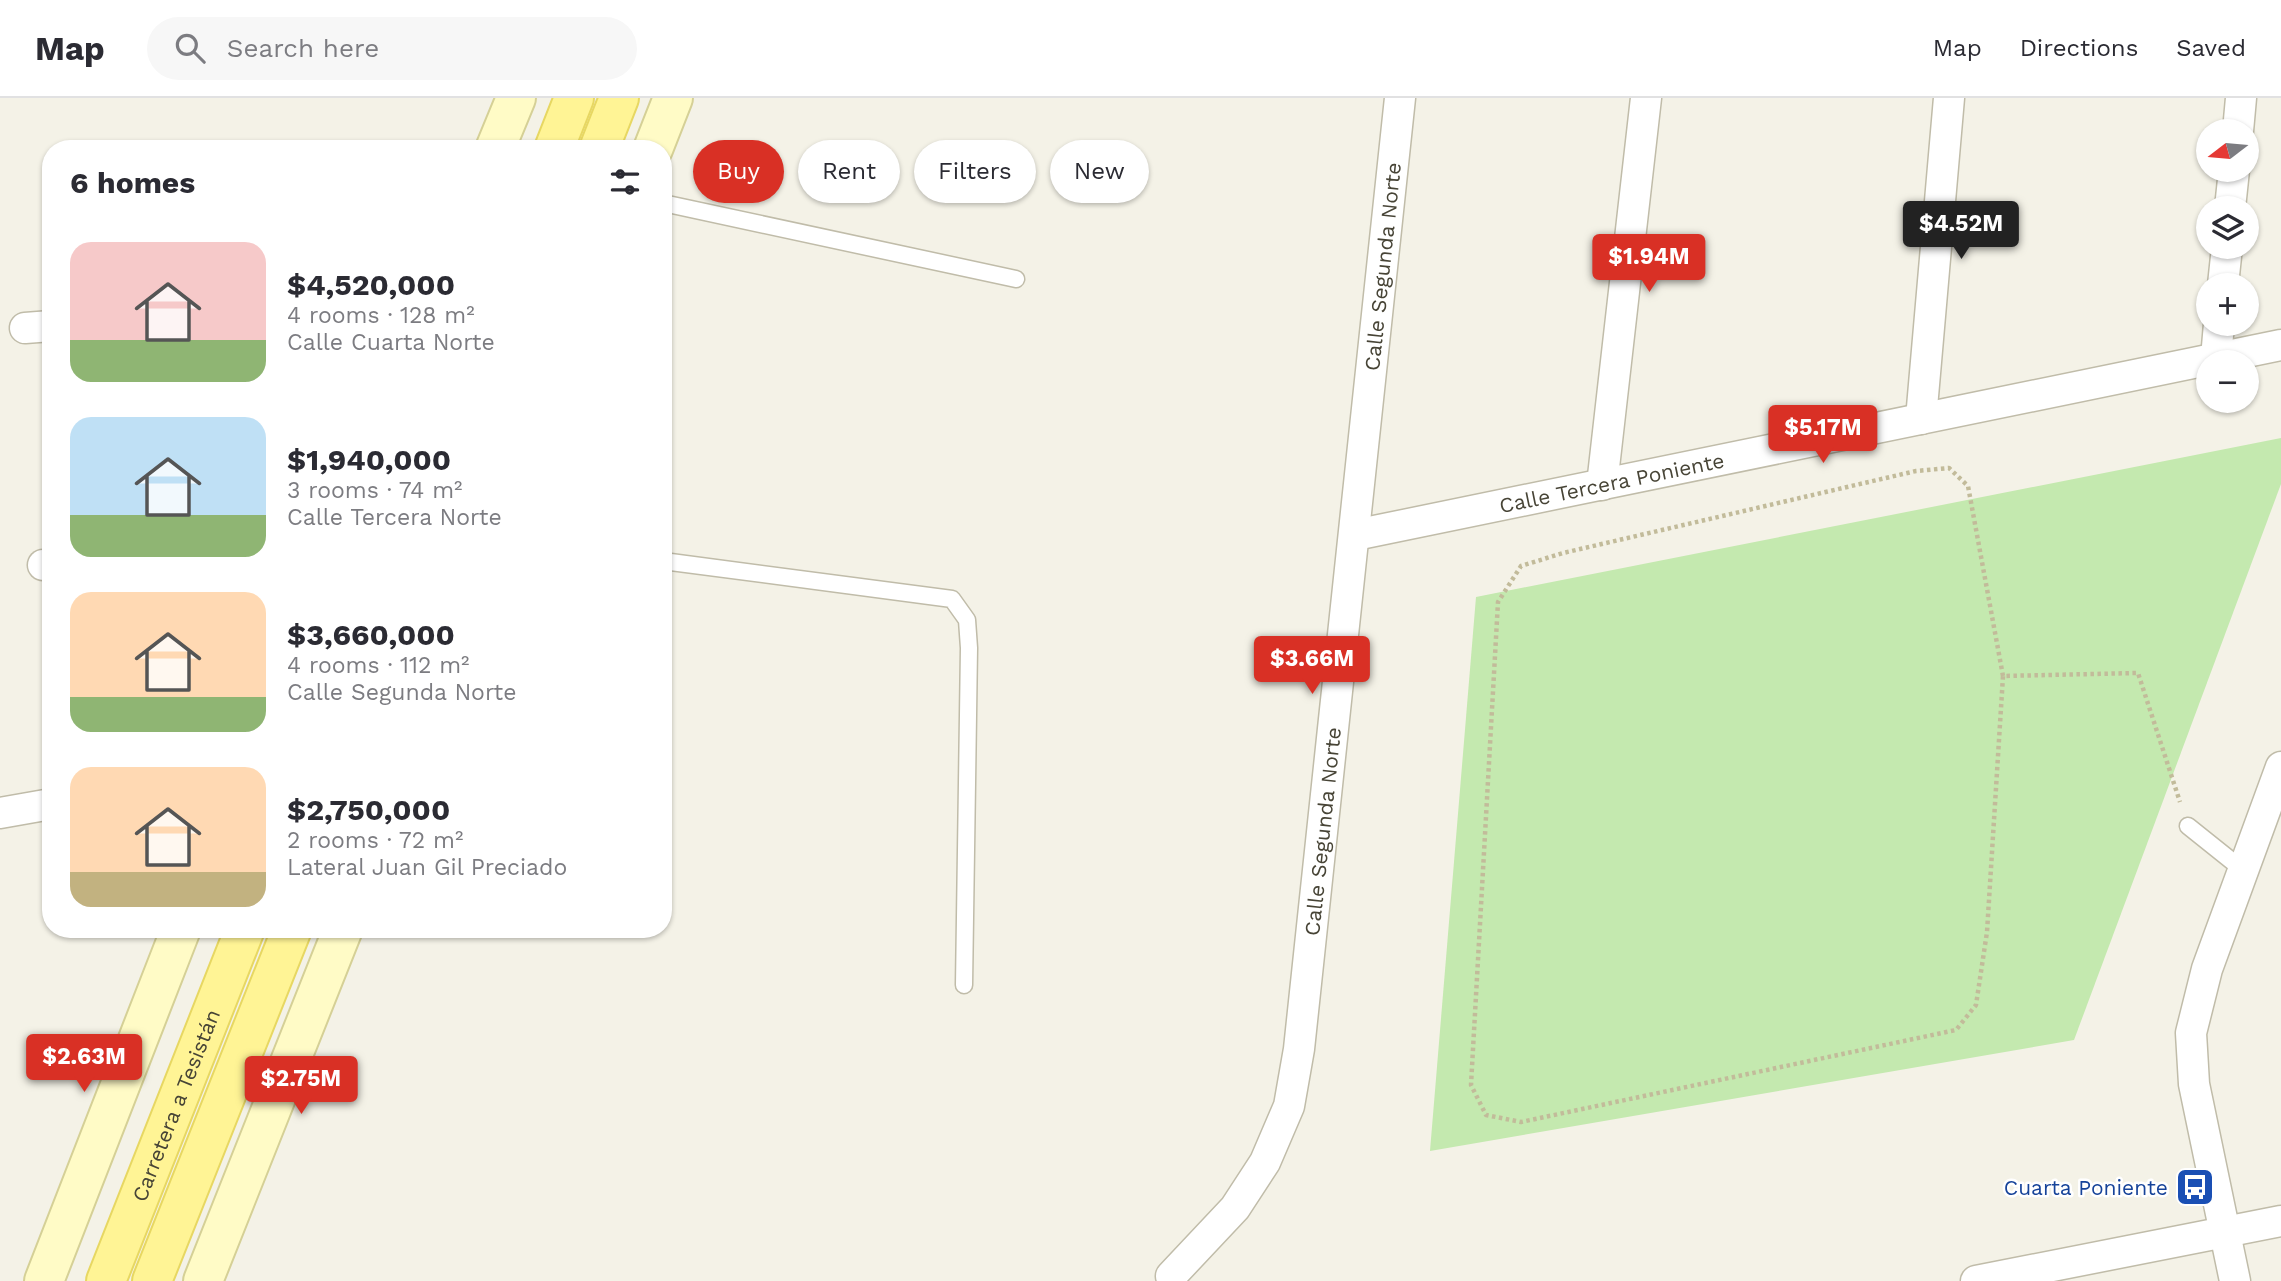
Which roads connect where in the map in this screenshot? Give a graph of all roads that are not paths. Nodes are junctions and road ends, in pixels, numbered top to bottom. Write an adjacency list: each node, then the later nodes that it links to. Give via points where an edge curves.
1 (516, 98): 10 (main road)
2 (574, 98): 11 (main road)
3 (619, 98): 12 (main road)
4 (673, 98): 13 (main road)
5 (1401, 98): 21 (street, Calle Segunda Norte)
6 (1646, 98): 20 (street)
7 (1950, 98): 19 (street)
8 (2241, 98): 9 (street)
9 (2239, 119)
10 (499, 140)
11 (558, 140)
12 (602, 140)
13 (657, 140)
14 (672, 205): 15 (lane)
15 (1016, 279)
16 (2281, 345): 17 (street, Calle Tercera Poniente)
17 (2256, 350)
18 (2196, 362): 19 (street, Calle Tercera Poniente)
19 (1921, 419): 20 (street, Calle Tercera Poniente)
20 (1602, 485): 21 (street, Calle Tercera Poniente)
21 (1355, 535): 35 (street, Calle Segunda Norte, via 1289,1106 1265,1162 1235,1208)
22 (672, 562): 32 (lane, via 952,599 967,621 969,648)
23 (2281, 767): 27 (street)
24 (42, 806): 25 (street)
25 (0, 813)
26 (2188, 826): 27 (lane)
27 (2243, 870): 34 (street, via 2207,968 2191,1033 2194,1084)
28 (177, 938): 36 (main road)
29 (241, 938): 37 (main road, Carretera a Tesistán)
30 (288, 938): 38 (main road, Carretera a Tesistán)
31 (339, 938): 39 (main road)
32 (964, 985)
33 (2281, 1221): 34 (street)
34 (2226, 1233): 40 (street); 41 (street)
35 (1171, 1276)
36 (44, 1281)
37 (106, 1281)
38 (152, 1281)
39 (203, 1281)
40 (1976, 1281)
41 (2235, 1281)

